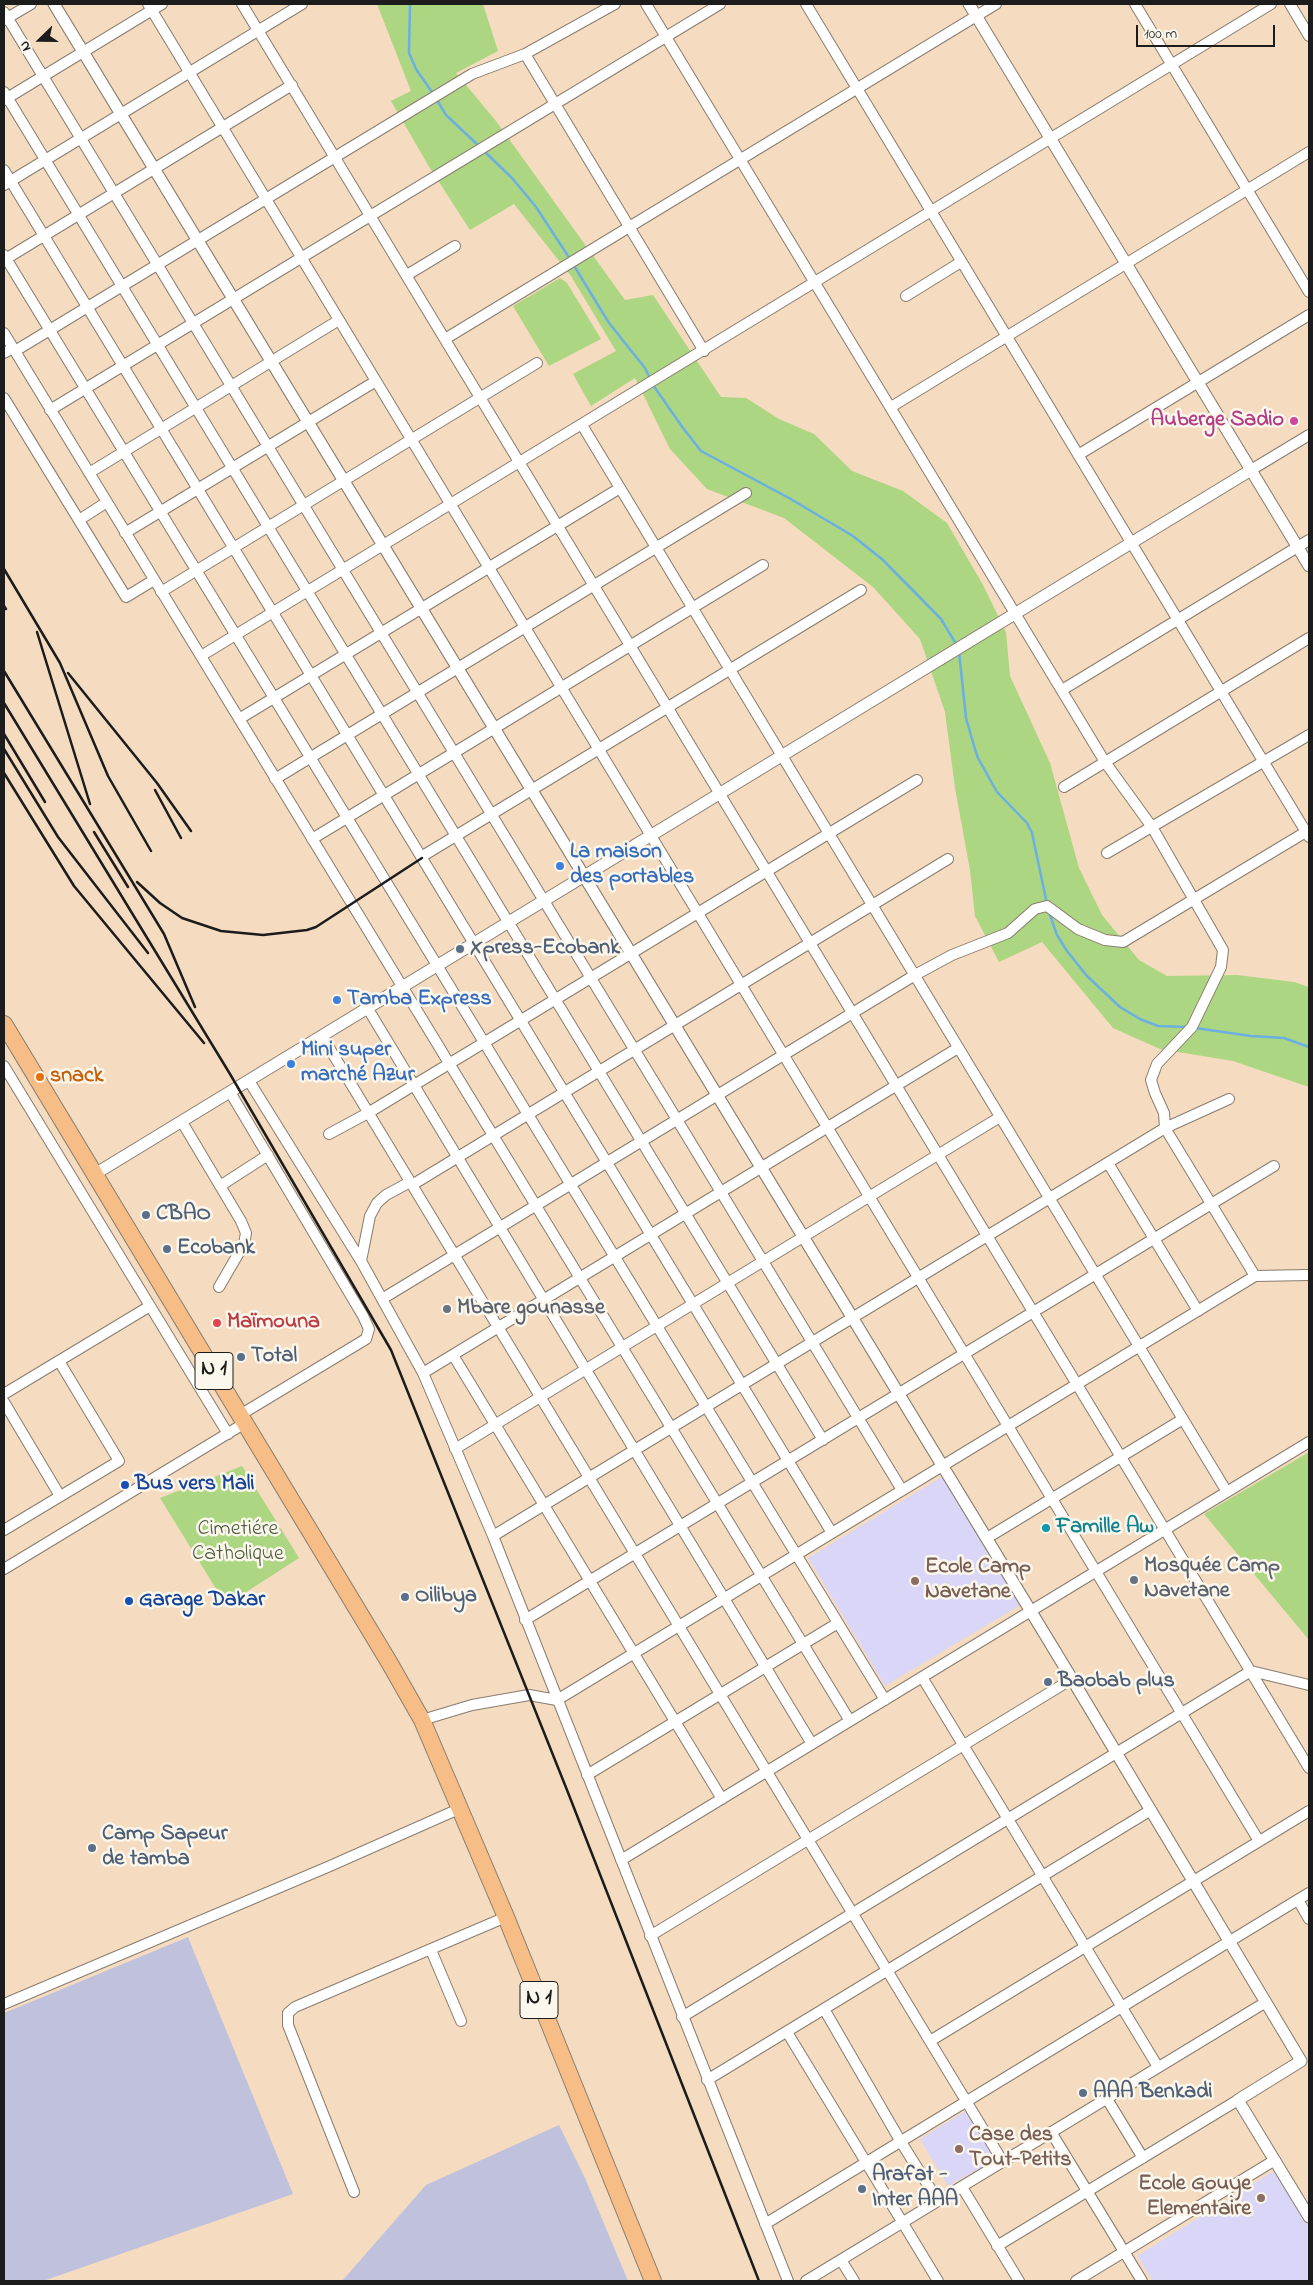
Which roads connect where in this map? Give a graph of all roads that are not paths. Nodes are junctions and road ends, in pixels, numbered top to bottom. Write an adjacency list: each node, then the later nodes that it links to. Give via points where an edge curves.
1 (31, 4): 17 (street)
2 (54, 4): 21 (street)
3 (162, 4): 15 (street)
4 (242, 4): 18 (street)
5 (302, 4): 18 (street)
6 (615, 4): 22 (street)
7 (646, 4): 19 (street)
8 (720, 4): 19 (street)
9 (806, 4): 27 (street)
10 (969, 4): 16 (street)
11 (996, 4): 16 (street)
12 (1135, 4): 23 (street)
13 (1271, 4): 23 (street)
14 (1290, 4): 20 (street)
15 (150, 7): 21 (street); 24 (street)
16 (976, 16): 27 (street); 33 (street)
17 (5, 17): 25 (street)
18 (258, 30): 24 (street); 26 (street)
19 (666, 36): 29 (street); 36 (street)
20 (1309, 36)
21 (83, 52): 25 (street); 30 (street)
22 (525, 54): 29 (street); 35 (street, via 472,74)
23 (1172, 64): 33 (street); 41 (street)
24 (189, 72): 30 (street); 31 (street)
25 (43, 76): 28 (street); 32 (street)
26 (292, 85): 31 (street); 35 (street)
27 (856, 88): 36 (street); 44 (street)
28 (5, 97): 37 (street)
29 (555, 103): 46 (street); 47 (street)
30 (121, 114): 32 (street); 38 (street)
31 (222, 127): 38 (street); 43 (street)
32 (81, 138): 37 (street); 42 (street)
33 (1051, 139): 44 (street); 55 (street)
34 (1309, 152): 41 (street)
35 (335, 156): 43 (street); 46 (street)
36 (740, 159): 47 (street); 57 (street)
37 (45, 160): 40 (street); 45 (street)
38 (154, 169): 42 (street); 49 (street)
39 (4, 170): 40 (street)
40 (7, 183): 48 (street)
41 (1248, 190): 55 (street); 59 (street)
42 (114, 193): 45 (street); 54 (street)
43 (266, 198): 49 (street); 51 (street)
44 (931, 212): 53 (street); 57 (street)
45 (78, 215): 48 (street); 58 (street)
46 (370, 215): 51 (street); 56 (street)
47 (629, 227): 69 (street); 72 (street)
48 (44, 236): 52 (street); 62 (street)
49 (198, 240): 54 (street); 61 (street)
50 (455, 246): 56 (street)
51 (301, 257): 61 (street); 64 (street)
52 (5, 258): 66 (street)
53 (961, 262): 60 (street); 68 (street)
54 (157, 264): 58 (street); 65 (street)
55 (1126, 264): 68 (street); 77 (street)
56 (407, 275): 69 (street)
57 (815, 283): 72 (street); 82 (street)
58 (122, 286): 62 (street); 70 (street)
59 (1309, 292)
60 (906, 296)
61 (234, 298): 65 (street); 73 (street)
62 (87, 307): 66 (street); 75 (street)
63 (1309, 315): 77 (street)
64 (339, 320): 73 (street); 76 (street)
65 (193, 323): 70 (street); 78 (street)
66 (50, 330): 71 (street); 79 (street)
67 (4, 333): 71 (street)
68 (1006, 337): 82 (street); 92 (street)
69 (445, 338): 80 (street)
70 (157, 345): 75 (street); 83 (street)
71 (10, 351): 84 (street)
72 (704, 351): 86 (street)
73 (272, 362): 78 (street); 85 (street)
74 (537, 363): 80 (street)
75 (123, 366): 79 (street); 87 (street)
76 (376, 381): 85 (street); 89 (street)
77 (1198, 382): 92 (street); 95 (street)
78 (231, 386): 83 (street); 90 (street)
79 (85, 388): 84 (street); 91 (street)
80 (480, 397): 89 (street); 93 (street)
81 (4, 398): 105 (street)
82 (891, 407): 128 (street)
83 (196, 408): 87 (street); 94 (street)
84 (50, 410): 96 (street)
85 (308, 422): 90 (street); 97 (street)
86 (582, 425): 93 (street); 98 (street)
87 (161, 429): 91 (street); 99 (street)
88 (1309, 435): 95 (street)
89 (411, 439): 97 (street); 102 (street)
90 (268, 446): 94 (street); 103 (street)
91 (124, 451): 96 (street); 104 (street)
92 (1078, 456): 110 (street)
93 (520, 462): 102 (street); 106 (street)
94 (232, 468): 99 (street); 107 (street)
95 (1251, 470): 110 (street); 113 (street)
96 (89, 472): 101 (street)
97 (344, 480): 103 (street); 111 (street)
98 (620, 488): 106 (street); 112 (street)
99 (198, 489): 104 (street); 114 (street)
100 (746, 492): 112 (street)
101 (107, 502): 105 (street); 108 (street)
102 (451, 504): 111 (street); 117 (street)
103 (304, 505): 107 (street); 118 (street)
104 (160, 512): 108 (street); 119 (street)
105 (78, 520): 120 (street, via 126,597)
106 (558, 525): 117 (street); 121 (street)
107 (268, 527): 114 (street); 124 (street)
108 (125, 533): 120 (street)
109 (1309, 540): 113 (street)
110 (1131, 543): 128 (street); 129 (street)
111 (383, 544): 118 (street); 125 (street)
112 (656, 547): 121 (street); 126 (street)
113 (1298, 547): 116 (street); 129 (street)
114 (234, 548): 119 (street); 127 (street)
115 (764, 565): 126 (street)
116 (1309, 566)
117 (489, 567): 125 (street); 130 (street)
118 (343, 570): 124 (street); 131 (street)
119 (196, 571): 123 (street); 132 (street)
120 (154, 580): 123 (street)
121 (594, 585): 130 (street); 134 (street)
122 (862, 590): 138 (street)
123 (162, 592): 136 (street)
124 (307, 592): 127 (street); 135 (street)
125 (422, 608): 131 (street); 137 (street)
126 (692, 608): 134 (street); 138 (street)
127 (273, 613): 132 (street); 139 (street)
128 (1015, 614): 141 (street); 153 (street)
129 (1177, 620): 141 (street); 143 (street)
130 (525, 627): 137 (street); 140 (street)
131 (381, 632): 135 (street); 142 (street)
132 (236, 635): 136 (street); 144 (street)
133 (1309, 638): 143 (street)
134 (631, 646): 140 (street); 145 (street)
135 (346, 654): 139 (street); 146 (street)
136 (201, 656): 147 (street)
137 (458, 668): 142 (street); 148 (street)
138 (730, 670): 145 (street); 153 (street)
139 (311, 675): 144 (street); 149 (street)
140 (562, 688): 148 (street); 151 (street)
141 (1062, 690): 155 (street)
142 (418, 692): 146 (street); 152 (street)
143 (1221, 692): 155 (street); 156 (street)
144 (274, 698): 147 (street); 154 (street)
145 (668, 708): 151 (street); 162 (street)
146 (382, 714): 149 (street); 157 (street)
147 (239, 719): 158 (street)
148 (495, 728): 152 (street); 161 (street)
149 (347, 735): 154 (street); 163 (street)
150 (1309, 735): 156 (street)
151 (599, 750): 161 (street); 170 (street)
152 (454, 753): 157 (street); 164 (street)
153 (782, 757): 162 (street); 167 (street)
154 (310, 758): 158 (street); 165 (street)
155 (1105, 762): 160 (street); 166 (street)
156 (1264, 763): 166 (street); 168 (street)
157 (419, 775): 163 (street); 169 (street)
158 (275, 779): 171 (street)
159 (916, 780): 167 (street)
160 (1064, 787)
161 (532, 790): 164 (street); 176 (street)
162 (721, 794): 170 (street); 175 (street)
163 (384, 796): 165 (street); 173 (street)
164 (492, 815): 169 (street); 178 (street)
165 (347, 818): 171 (street); 185 (street)
166 (1152, 827): 172 (street); 177 (street)
167 (829, 833): 175 (street); 179 (street)
168 (1308, 834): 177 (street)
169 (456, 836): 173 (street); 181 (street)
170 (652, 836): 176 (street); 180 (street)
171 (312, 839): 189 (street)
172 (1108, 853)
173 (421, 857): 183 (street)
174 (948, 859): 179 (street)
175 (767, 871): 180 (street); 182 (street)
176 (585, 877): 178 (street); 184 (street)
177 (1195, 899): 186 (street, via 1123,942 1084,932 1044,905 1008,933 952,955); 217 (street, via 1223,950 1223,958 1192,1027 1153,1071 1151,1080 1164,1113)
178 (544, 901): 181 (street); 187 (street)
179 (872, 905): 182 (street); 186 (street)
180 (698, 913): 184 (street); 188 (street)
181 (509, 923): 183 (street); 190 (street)
182 (810, 943): 188 (street); 192 (street)
183 (474, 944): 185 (street); 193 (street)
184 (632, 953): 187 (street); 195 (street)
185 (438, 966): 189 (street); 197 (street)
186 (914, 975): 192 (street); 198 (street)
187 (591, 978): 190 (street); 199 (street)
188 (741, 985): 195 (street); 200 (street)
189 (402, 988): 191 (street); 201 (street)
190 (555, 999): 193 (street); 203 (street)
191 (368, 1009): 196 (street); 205 (street)
192 (853, 1013): 200 (street); 206 (street)
193 (520, 1020): 197 (street); 208 (street)
194 (4, 1024): 228 (highway, N 1)
195 (675, 1025): 199 (street); 209 (street)
196 (322, 1036): 204 (street); 211 (street)
197 (484, 1043): 201 (street); 212 (street)
198 (958, 1048): 206 (street); 213 (street)
199 (635, 1050): 203 (street); 214 (street)
200 (784, 1055): 209 (street); 216 (street)
201 (449, 1064): 205 (street); 219 (street)
202 (4, 1066): 257 (street)
203 (599, 1071): 208 (street); 220 (street)
204 (249, 1081): 207 (street); 245 (street)
205 (414, 1085): 211 (street); 223 (street)
206 (897, 1085): 216 (street); 222 (street)
207 (230, 1092): 215 (street); 221 (street)
208 (564, 1092): 212 (street); 224 (street)
209 (717, 1095): 214 (street); 227 (street)
210 (1229, 1099): 217 (street)
211 (368, 1113): 218 (street); 229 (street)
212 (528, 1114): 219 (street); 230 (street)
213 (1000, 1117): 222 (street); 234 (street)
214 (677, 1119): 220 (street); 232 (street)
215 (182, 1122): 228 (street); 231 (street)
216 (827, 1128): 227 (street); 233 (street)
217 (1165, 1128): 225 (street); 235 (street)
218 (329, 1134)
219 (493, 1136): 223 (street); 236 (street)
220 (642, 1141): 224 (street); 237 (street)
221 (268, 1155): 231 (street); 280 (street, via 368,1329 366,1339)
222 (939, 1155): 233 (street); 240 (street)
223 (458, 1157): 229 (street); 238 (street)
224 (607, 1162): 230 (street); 239 (street)
225 (1108, 1163): 234 (street); 242 (street)
226 (1274, 1166): 235 (street)
227 (762, 1168): 232 (street); 241 (street)
228 (95, 1174): 280 (highway, N 1)
229 (411, 1184): 243 (street); 245 (street, via 386,1194 377,1203 370,1216)
230 (570, 1184): 236 (street); 244 (street)
231 (220, 1186): 253 (street, via 246,1238)
232 (721, 1192): 237 (street); 246 (street)
233 (869, 1197): 241 (street); 251 (street)
234 (1050, 1198): 240 (street); 247 (street)
235 (1211, 1204): 242 (street); 249 (street)
236 (535, 1206): 238 (street); 250 (street)
237 (686, 1214): 239 (street); 252 (street)
238 (500, 1227): 243 (street); 255 (street)
239 (651, 1235): 244 (street); 256 (street)
240 (988, 1236): 251 (street); 259 (street)
241 (804, 1237): 246 (street); 260 (street)
242 (1154, 1239): 247 (street); 258 (street)
243 (454, 1255): 254 (street); 262 (street)
244 (615, 1257): 250 (street); 261 (street)
245 (361, 1260): 254 (street)
246 (763, 1261): 252 (street); 263 (street)
247 (1096, 1274): 259 (street); 264 (street)
248 (1309, 1275): 249 (street)
249 (1254, 1276): 258 (street)
250 (580, 1278): 255 (street); 265 (street)
251 (918, 1278): 260 (street); 266 (street)
252 (728, 1283): 256 (street); 269 (street)
253 (220, 1287)
254 (382, 1299): 271 (street)
255 (544, 1300): 262 (street); 270 (street)
256 (693, 1304): 261 (street); 273 (street)
257 (150, 1306): 268 (street); 285 (street)
258 (1198, 1311): 264 (street)
259 (1034, 1312): 266 (street); 272 (street)
260 (853, 1318): 263 (street); 275 (street)
261 (657, 1326): 265 (street); 278 (street)
262 (498, 1328): 267 (street); 276 (street)
263 (812, 1342): 269 (street); 279 (street)
264 (1139, 1346): 272 (street); 281 (street)
265 (622, 1347): 270 (street); 284 (street)
266 (964, 1354): 275 (street); 283 (street)
267 (453, 1355): 271 (street); 282 (street)
268 (59, 1361): 274 (street); 297 (street, via 118,1461)
269 (777, 1364): 273 (street); 286 (street)
270 (586, 1369): 276 (street); 289 (street)
271 (423, 1373): 288 (street)
272 (1077, 1384): 283 (street); 290 (street)
273 (742, 1385): 278 (street); 291 (street)
274 (4, 1394)
275 (899, 1394): 279 (street); 292 (street)
276 (540, 1397): 282 (street); 293 (street)
277 (4, 1402): 297 (street)
278 (706, 1407): 284 (street); 294 (street)
279 (858, 1418): 286 (street); 295 (street)
280 (243, 1419): 285 (street); 329 (highway, N 1)
281 (1183, 1419): 290 (street); 296 (street)
282 (495, 1424): 288 (street); 300 (street)
283 (1008, 1426): 292 (street); 298 (street)
284 (671, 1428): 289 (street); 299 (street)
285 (228, 1434): 309 (street)
286 (823, 1440): 291 (street)
287 (1309, 1442): 296 (street)
288 (455, 1449): 305 (street)
289 (635, 1450): 293 (street); 302 (street)
290 (1121, 1456): 298 (street); 303 (street)
291 (788, 1461): 294 (street); 304 (street)
292 (942, 1465): 295 (street); 306 (street)
293 (589, 1478): 300 (street); 307 (street)
294 (752, 1482): 299 (street); 308 (street)
295 (902, 1490): 304 (street)
296 (1227, 1492): 303 (street)
297 (60, 1496): 301 (street)
298 (1052, 1498): 306 (street); 310 (street)
299 (717, 1504): 302 (street); 311 (street)
300 (544, 1505): 305 (street); 312 (street)
301 (5, 1526)
302 (681, 1526): 307 (street); 313 (street)
303 (1165, 1530): 310 (street); 321 (street)
304 (832, 1533): 308 (street)
305 (493, 1536): 315 (street)
306 (987, 1538): 314 (street)
307 (635, 1554): 312 (street); 317 (street)
308 (796, 1554): 311 (street); 316 (street)
309 (4, 1569)
310 (1096, 1572): 314 (street); 328 (street)
311 (761, 1576): 313 (street); 318 (street)
312 (590, 1581): 315 (street); 319 (street)
313 (724, 1598): 317 (street); 320 (street)
314 (1031, 1611): 322 (street); 323 (street)
315 (526, 1620): 326 (street)
316 (838, 1623): 318 (street); 327 (street)
317 (679, 1626): 319 (street); 325 (street)
318 (803, 1644): 320 (street); 331 (street)
319 (634, 1653): 326 (street); 330 (street)
320 (766, 1667): 325 (street); 332 (street)
321 (1251, 1671): 324 (street); 328 (street); 335 (street)
322 (922, 1677): 327 (street); 333 (street)
323 (1072, 1679): 333 (street); 334 (street)
324 (1309, 1686)
325 (720, 1694): 330 (street); 336 (street)
326 (557, 1700): 329 (street, via 529,1695 472,1705); 337 (street)
327 (885, 1700): 331 (street)
328 (1182, 1713): 334 (street); 344 (street)
329 (422, 1720): 339 (highway, N 1)
330 (675, 1722): 337 (street); 338 (street)
331 (850, 1722): 332 (street)
332 (812, 1744): 336 (street)
333 (963, 1745): 342 (street); 343 (street)
334 (1116, 1751): 340 (street); 342 (street)
335 (1309, 1768)
336 (767, 1772): 338 (street); 343 (street)
337 (587, 1775): 345 (street)
338 (722, 1799): 345 (street)
339 (461, 1808): 351 (highway, N 1); 359 (street)
340 (1151, 1810): 346 (street); 347 (street)
341 (1309, 1811): 344 (street)
342 (1008, 1819): 346 (street); 350 (street)
343 (808, 1840): 350 (street); 353 (street)
344 (1259, 1841): 347 (street)
345 (621, 1860): 353 (street)
346 (1042, 1876): 355 (street); 357 (street)
347 (1194, 1881): 354 (street); 355 (street)
348 (1309, 1893): 349 (street)
349 (1298, 1900): 352 (street); 354 (street)
350 (852, 1913): 357 (street); 362 (street)
351 (506, 1917): 356 (street); 388 (highway, N 1)
352 (1309, 1919)
353 (650, 1936): 362 (street)
354 (1229, 1941): 358 (street); 360 (street)
355 (1085, 1947): 360 (street); 365 (street)
356 (431, 1950): 363 (street); 380 (street, via 294,2007 288,2013 288,2025)
357 (887, 1971): 361 (street); 365 (street)
358 (1266, 2002): 366 (street); 367 (street)
359 (4, 2004)
360 (1122, 2007): 367 (street); 371 (street)
361 (824, 2009): 364 (street); 373 (street)
362 (682, 2017): 368 (street)
363 (461, 2021)
364 (787, 2032): 368 (street); 377 (street)
365 (930, 2041): 371 (street)
366 (1305, 2058): 370 (street)
367 (1158, 2068): 369 (street)
368 (707, 2080): 384 (street)
369 (1107, 2099): 372 (street); 374 (street)
370 (1238, 2100): 374 (street); 375 (street)
371 (966, 2101): 373 (street); 376 (street)
372 (1051, 2132): 376 (street); 379 (street)
373 (901, 2142): 377 (street); 381 (street)
374 (1143, 2158): 379 (street)
375 (1275, 2160): 382 (street); 386 (street)
376 (1003, 2162): 378 (street)
377 (864, 2163): 383 (street); 384 (street)
378 (962, 2187): 381 (street); 385 (street)
379 (1087, 2191): 385 (street); 386 (street)
380 (354, 2192)
381 (938, 2201): 383 (street)
382 (1309, 2217)
383 (903, 2223): 387 (street); 392 (street)
384 (765, 2224): 389 (street)
385 (997, 2246): 393 (street)
386 (1124, 2252): 394 (street); 395 (street)
387 (842, 2260): 390 (street); 391 (street)
388 (653, 2281)
389 (788, 2281)
390 (806, 2281)
391 (854, 2281)
392 (938, 2281)
393 (1019, 2281)
394 (1076, 2281)
395 (1142, 2281)

